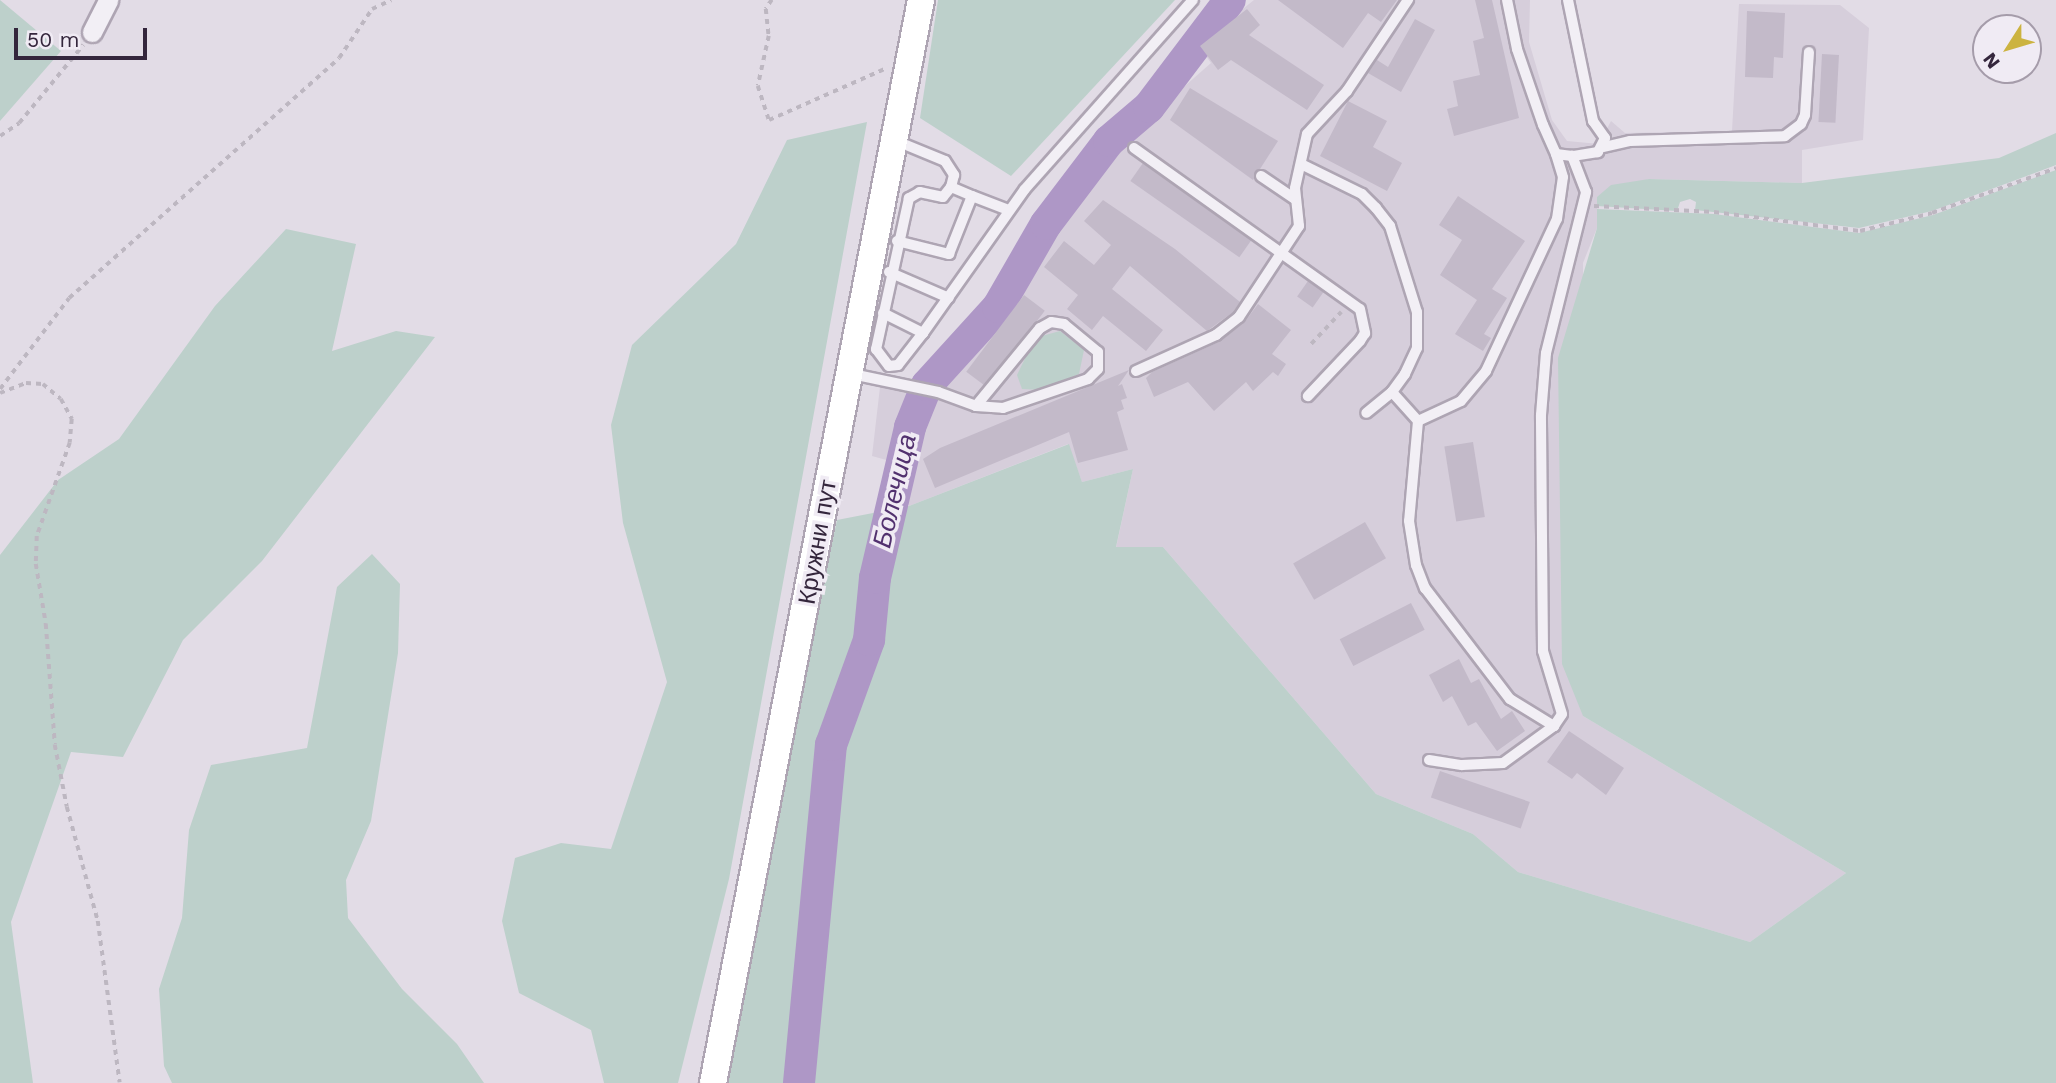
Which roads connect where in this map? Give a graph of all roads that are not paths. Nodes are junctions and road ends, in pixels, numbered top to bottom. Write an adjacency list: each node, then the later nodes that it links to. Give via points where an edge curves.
1 (108, 0): 7 (street)
2 (920, 0): 9 (main road, Кружни пут)
3 (1193, 0): 19 (lane)
4 (1408, 0): 14 (lane, via 1347,91 1307,134)
5 (1507, 0): 12 (lane, via 1517,49)
6 (1568, 0): 10 (lane, via 1593,121 1605,138)
7 (92, 32)
8 (1809, 52): 10 (lane, via 1805,115 1785,136 1630,141)
9 (894, 140): 16 (lane, via 945,161 954,175); 27 (main road, Кружни пут)
10 (1604, 147): 13 (lane)
11 (1134, 148): 21 (lane)
12 (1556, 154): 13 (lane); 32 (lane, via 1563,177 1557,219 1486,371 1461,401)
13 (1572, 156): 33 (lane, via 1583,176 1585,202 1546,353 1541,415 1543,651 1562,714)
14 (1301, 163): 18 (lane); 28 (lane, via 1362,194 1390,226 1419,329 1416,348)
15 (1261, 176): 18 (lane)
16 (951, 187): 17 (lane); 20 (lane, via 943,197 920,192 909,198)
17 (972, 196): 19 (lane); 20 (lane, via 949,254)
18 (1295, 199): 21 (lane, via 1301,213 1299,226)
19 (1007, 210): 23 (lane)
20 (897, 241): 22 (lane)
21 (1283, 251): 26 (lane, via 1228,327); 29 (lane, via 1352,301 1360,309 1365,332)
22 (890, 272): 23 (lane); 24 (lane)
23 (949, 298): 25 (lane)
24 (883, 313): 25 (lane); 25 (lane, via 876,355 889,366 898,365)
25 (923, 333)
26 (1136, 371)
27 (849, 374): 30 (lane, via 938,392); 35 (main road, Кружни пут)
28 (1392, 392): 31 (lane); 32 (lane)
29 (1308, 396)
30 (976, 406): 30 (lane, via 1022,405 1088,379 1098,369 1098,352 1064,324 1051,322 1040,328)
31 (1366, 413)
32 (1418, 421): 33 (lane, via 1409,521 1425,588 1510,699)
33 (1554, 726): 34 (lane, via 1503,762 1462,765)
34 (1429, 760)
35 (713, 1083)

